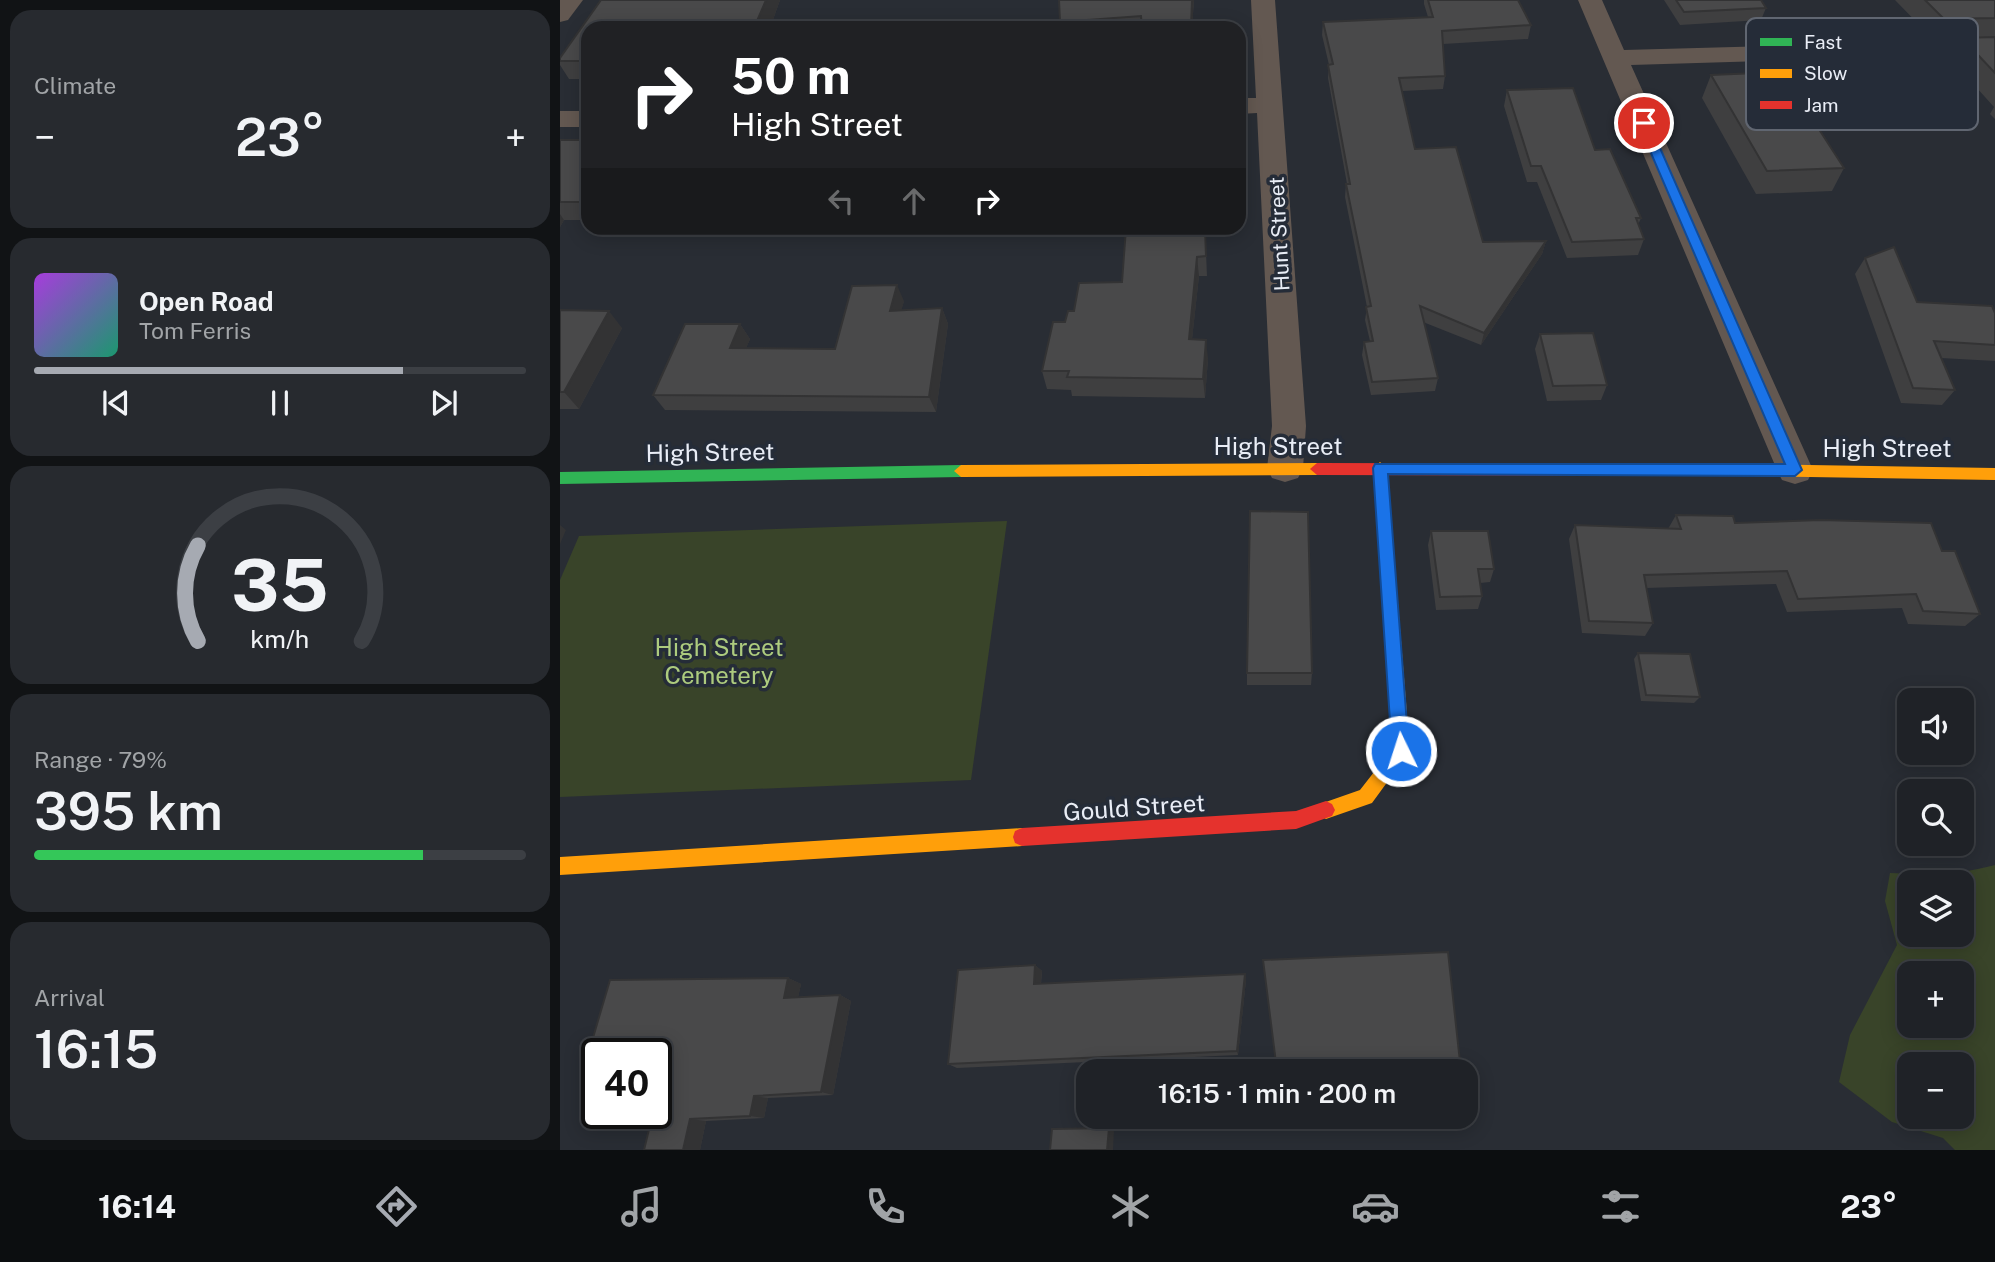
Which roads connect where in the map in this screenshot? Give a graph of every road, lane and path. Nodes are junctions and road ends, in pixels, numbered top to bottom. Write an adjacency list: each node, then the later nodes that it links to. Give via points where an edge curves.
1 (571, 0): 4 (street)
2 (1263, 0): 7 (street, Hunt Street)
3 (1590, 0): 6 (street)
4 (560, 15)
5 (1746, 54): 6 (street)
6 (1615, 58): 13 (street)
7 (1271, 105): 8 (street); 11 (street, Hunt Street, via 1289,426)
8 (1246, 106)
9 (560, 119): 10 (street)
10 (581, 119)
11 (1285, 468): 12 (main road, High Street); 15 (main road, High Street, via 876,470)
12 (1380, 468): 13 (main road, High Street); 16 (main road, Gould Street, via 1401,751 1366,797 1296,820)
13 (1795, 470): 14 (main road, High Street)
14 (1995, 474)
15 (560, 478)
16 (560, 866)

